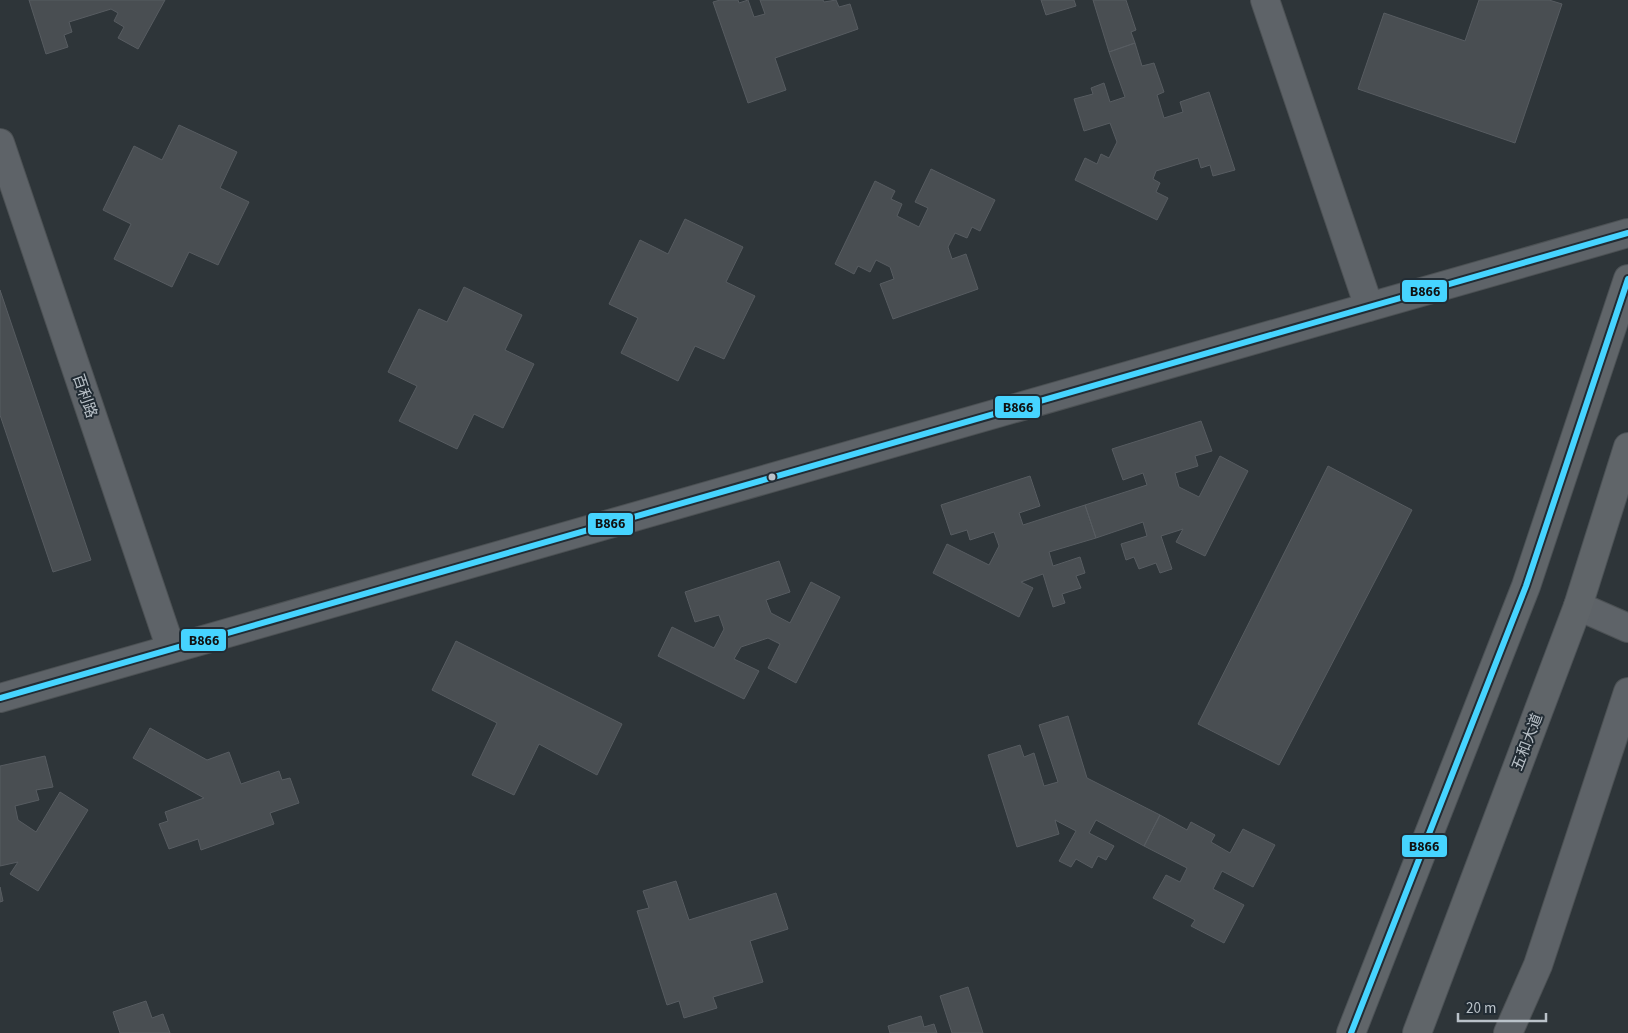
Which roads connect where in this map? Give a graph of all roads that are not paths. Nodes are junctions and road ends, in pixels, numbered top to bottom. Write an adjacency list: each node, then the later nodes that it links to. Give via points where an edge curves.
1 (1265, 0): 5 (street)
2 (0, 143): 9 (street, 百利路)
3 (1628, 233): 5 (street)
4 (1628, 278): 12 (main road, via 1526,586)
5 (1369, 307): 9 (street)
6 (1628, 447): 7 (main road, 五和大道)
7 (1578, 606): 8 (street); 13 (main road, 五和大道)
8 (1628, 628)
9 (171, 649): 11 (street)
10 (1628, 692): 14 (street, via 1538,965)
11 (0, 698)
12 (1351, 1033)
13 (1417, 1033)
14 (1508, 1033)

